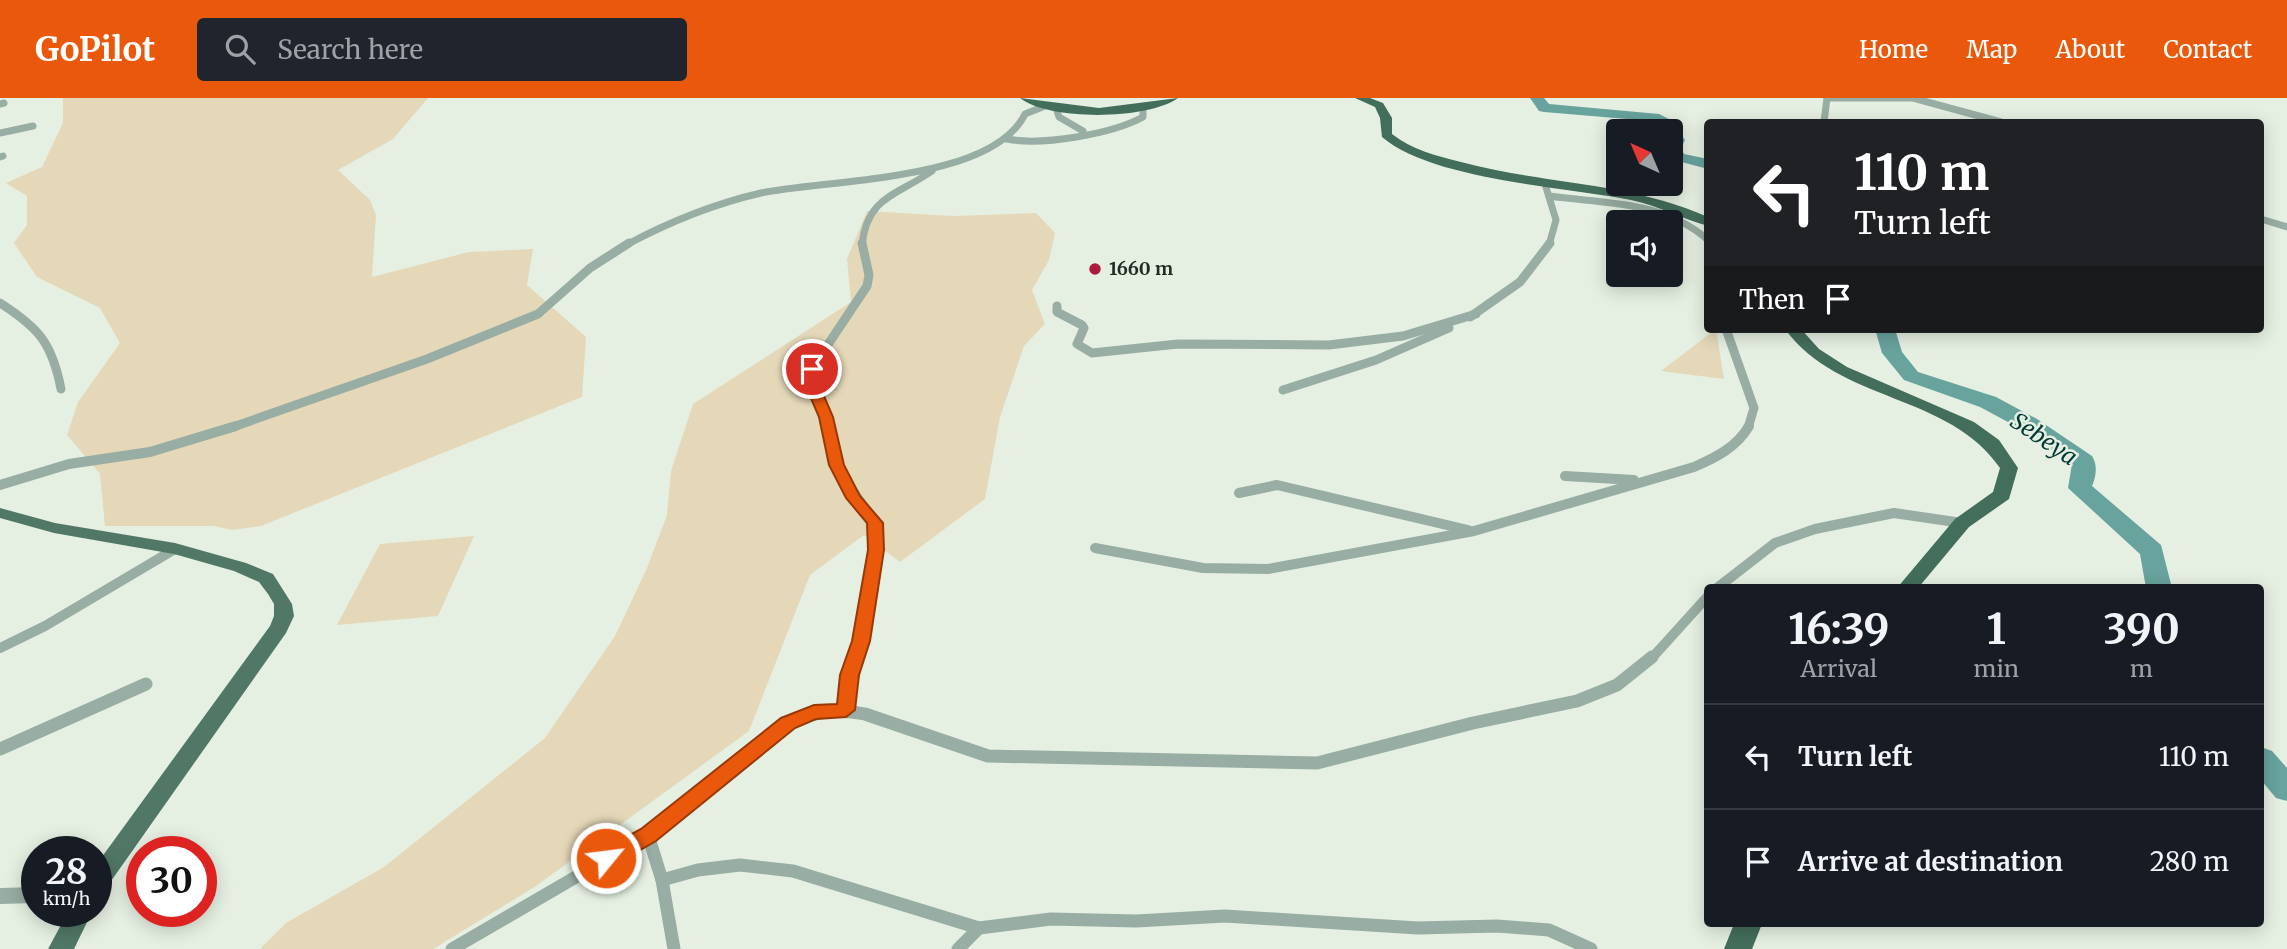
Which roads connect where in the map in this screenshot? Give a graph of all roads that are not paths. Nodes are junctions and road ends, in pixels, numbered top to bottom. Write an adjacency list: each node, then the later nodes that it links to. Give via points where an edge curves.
1 (1025, 98): 6 (highway)
2 (1173, 98): 7 (highway)
3 (1360, 98): 15 (highway, via 1381,108 1387,135 1399,146)
4 (1827, 98): 5 (street); 8 (street)
5 (1912, 98): 9 (street)
6 (1051, 107): 7 (highway, via 1101,112); 11 (street); 13 (street, via 1025,114 1021,127)
7 (1143, 108): 11 (street, via 1138,121)
8 (1824, 119)
9 (1990, 119)
10 (33, 126): 12 (street)
11 (1083, 131): 13 (street, via 1028,143)
12 (0, 133)
13 (1007, 139): 14 (street)
14 (936, 167): 29 (street, via 751,193 705,206 621,248 595,264 552,306 504,329 248,423 150,452 69,464); 41 (street, via 916,184 877,201 866,215 862,250 869,284 812,369 811,382 826,417 836,465 853,498 875,523 876,550)
15 (1547, 190): 16 (highway, via 1643,197); 19 (street, via 1651,207); 22 (street, via 1556,217 1548,247 1514,286)
16 (1704, 220)
17 (2264, 220): 18 (street)
18 (2287, 227)
19 (1704, 237)
20 (0, 303): 25 (street, via 41,334 55,354)
21 (1057, 306): 22 (street, via 1057,312 1082,325 1077,344 1093,353 1178,344 1329,345 1403,336)
22 (1476, 314): 26 (street, via 1376,360)
23 (1727, 333): 28 (street, via 1754,408 1744,435 1719,456)
24 (1796, 333): 32 (highway, via 1814,354 1835,368 1957,421 2002,452 2009,468 2002,495)
25 (61, 389)
26 (1283, 390)
27 (1565, 476): 28 (street)
28 (1644, 480): 33 (street)
29 (0, 485)
30 (1239, 493): 33 (street, via 1277,485)
31 (0, 513): 35 (main road)
32 (1962, 523): 36 (street, via 1894,513 1815,529 1775,543); 37 (highway)
33 (1474, 531): 34 (street, via 1237,572 1203,570)
34 (1096, 548)
35 (174, 550): 39 (street); 44 (main road, via 266,578 283,604 284,616)
36 (1722, 584)
37 (1910, 584)
38 (1704, 601): 41 (street, via 1662,650 1597,697 1317,763 988,756)
39 (0, 648)
40 (146, 684): 42 (street)
41 (846, 710): 43 (street, via 814,712 788,723)
42 (0, 749)
43 (648, 835): 45 (street); 52 (street)
44 (112, 862)
45 (662, 880): 50 (street, via 740,865 793,871); 53 (street)
46 (21, 895): 47 (street)
47 (0, 896)
48 (72, 927): 51 (main road)
49 (1747, 927): 56 (highway)
50 (979, 928): 54 (street); 55 (street, via 1051,919 1226,916 1418,928 1549,930)
51 (61, 949)
52 (452, 949)
53 (674, 949)
54 (958, 949)
55 (1591, 949)
56 (1738, 949)

